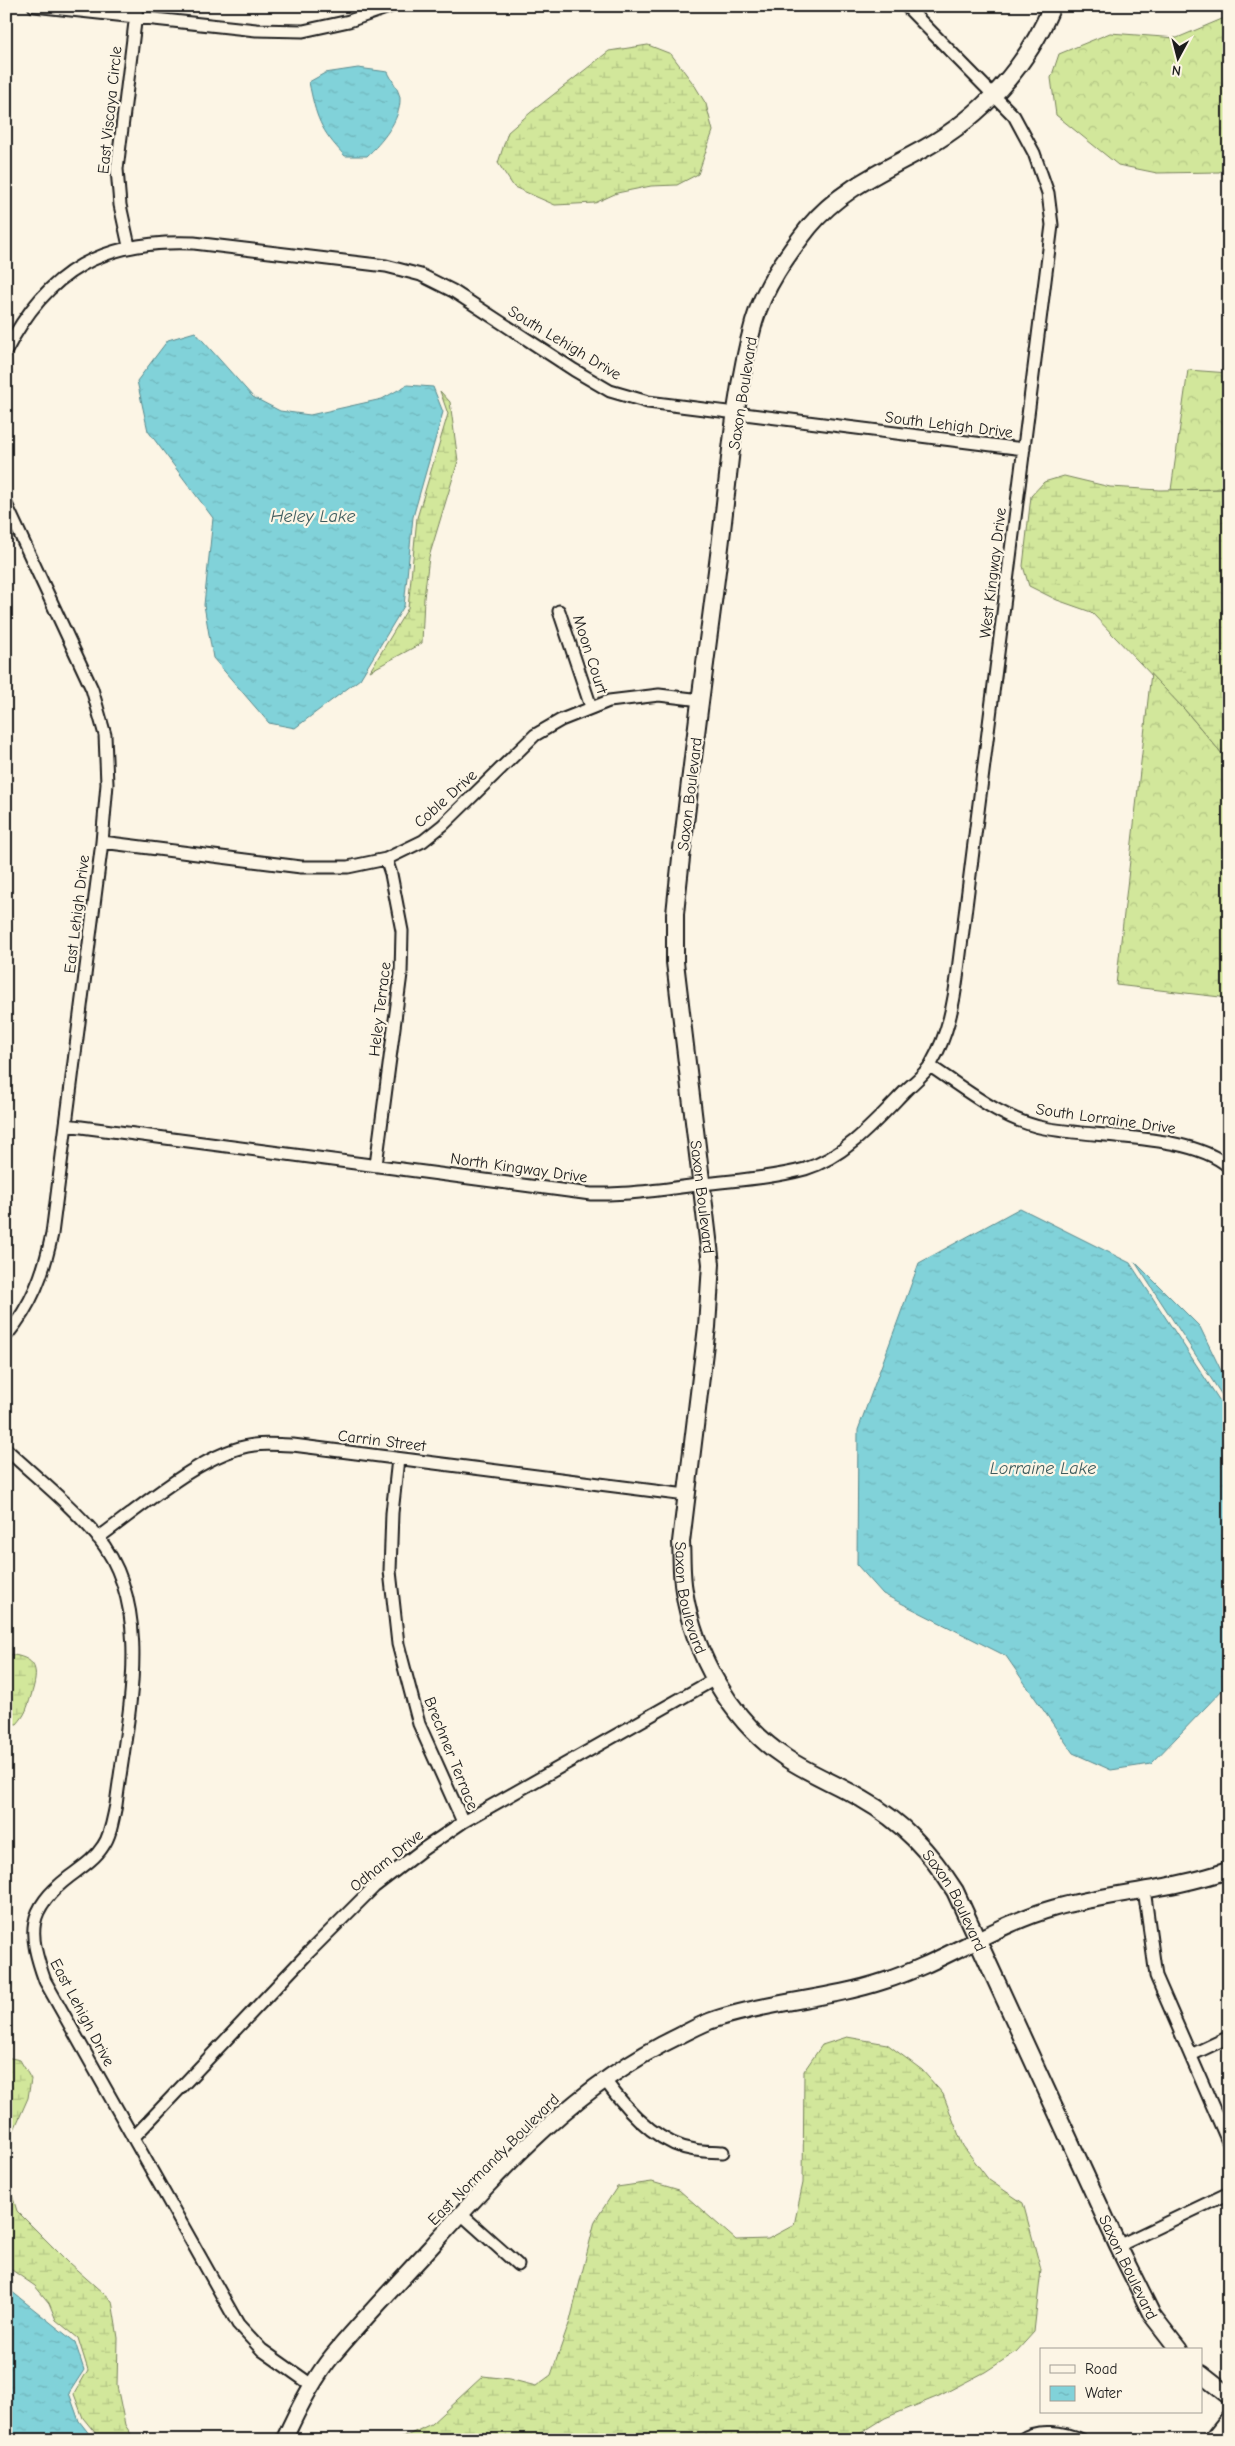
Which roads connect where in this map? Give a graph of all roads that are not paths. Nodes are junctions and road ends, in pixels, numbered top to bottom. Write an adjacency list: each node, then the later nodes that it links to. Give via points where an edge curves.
1 (34, 6): 5 (street)
2 (392, 6): 5 (street, via 349,21 303,31 256,30)
3 (906, 6): 6 (street, West Kingway Drive)
4 (1052, 6): 6 (main road, Saxon Boulevard, via 1026,57)
5 (136, 12): 7 (street, East Viscaya Circle, via 117,169 120,205)
6 (993, 95): 9 (main road, Saxon Boulevard, via 954,130 860,182 811,225 769,286 754,320); 10 (street, West Kingway Drive, via 1014,116 1034,153 1048,193 1052,225)
7 (129, 246): 8 (street, via 98,256 59,281 39,299); 9 (street, South Lehigh Drive, via 194,243 386,266 421,275 453,291 610,391 648,402)
8 (6, 351)
9 (736, 414): 10 (street, South Lehigh Drive); 13 (main road, Saxon Boulevard)
10 (1024, 449): 17 (street, West Kingway Drive, via 953,1007 945,1037)
11 (6, 504): 15 (street, East Lehigh Drive, via 92,689 105,734 107,784)
12 (559, 611): 14 (street, Moon Court)
13 (701, 700): 14 (street, Coble Drive, via 658,695 609,701); 21 (main road, Saxon Boulevard, via 675,914 675,962)
14 (591, 707): 16 (street, Coble Drive, via 535,735 443,825 423,841)
15 (102, 842): 16 (street, Coble Drive, via 301,867 348,867); 18 (street, East Lehigh Drive)
16 (386, 859): 19 (street, Heley Terrace, via 402,931 401,974)
17 (930, 1066): 20 (street, South Lorraine Drive, via 1016,1120 1043,1128 1184,1145 1207,1153); 21 (street, North Kingway Drive, via 874,1123 822,1162 774,1175)
18 (66, 1125): 19 (street, North Kingway Drive); 22 (street, East Lehigh Drive, via 46,1265 34,1296)
19 (376, 1165): 21 (street, North Kingway Drive, via 591,1194 624,1195)
20 (1229, 1167)
21 (702, 1184): 25 (main road, Saxon Boulevard, via 711,1284)
22 (6, 1336)
23 (6, 1450): 26 (street, East Lehigh Drive, via 80,1517)
24 (398, 1459): 25 (street, Carrin Street); 26 (street, Carrin Street, via 293,1445 255,1445 234,1450 204,1462); 28 (street, Brechner Terrace, via 390,1571 398,1644 419,1724)
25 (686, 1495): 27 (main road, Saxon Boulevard, via 681,1542 684,1591 692,1623)
26 (98, 1538): 35 (street, East Lehigh Drive, via 125,1590 133,1622 134,1664 116,1805 104,1845 43,1901 33,1924 35,1953 45,1981)
27 (715, 1678): 28 (street, Odham Drive); 31 (main road, Saxon Boulevard, via 742,1718 784,1756 862,1799 898,1822 922,1844 954,1891)
28 (463, 1822): 35 (street, Odham Drive, via 374,1887)
29 (1229, 1870): 30 (street, East Normandy Boulevard)
30 (1144, 1889): 31 (street, East Normandy Boulevard, via 1051,1909); 33 (street, via 1156,1976)
31 (977, 1940): 34 (street, East Normandy Boulevard, via 886,1981 769,2004 713,2020 653,2048); 40 (main road, Saxon Boulevard)
32 (1229, 2038): 33 (street)
33 (1192, 2055): 36 (street)
34 (604, 2079): 37 (street, via 624,2106 644,2125 665,2138 694,2150); 39 (street, East Normandy Boulevard, via 542,2129)
35 (133, 2138): 44 (street, East Lehigh Drive, via 238,2324 262,2350)
36 (1229, 2144)
37 (723, 2152)
38 (1229, 2193): 40 (street)
39 (461, 2214): 41 (street); 44 (street, East Normandy Boulevard, via 332,2357)
40 (1118, 2246): 42 (main road, Saxon Boulevard, via 1152,2315)
41 (518, 2265)
42 (1177, 2348)
43 (1202, 2375): 45 (main road)
44 (313, 2386): 47 (street, East Normandy Boulevard)
45 (1229, 2396)
46 (1229, 2415): 50 (street)
47 (284, 2440)
48 (1021, 2440): 49 (street, via 1026,2436 1054,2432)
49 (1082, 2440)
50 (1209, 2440)

